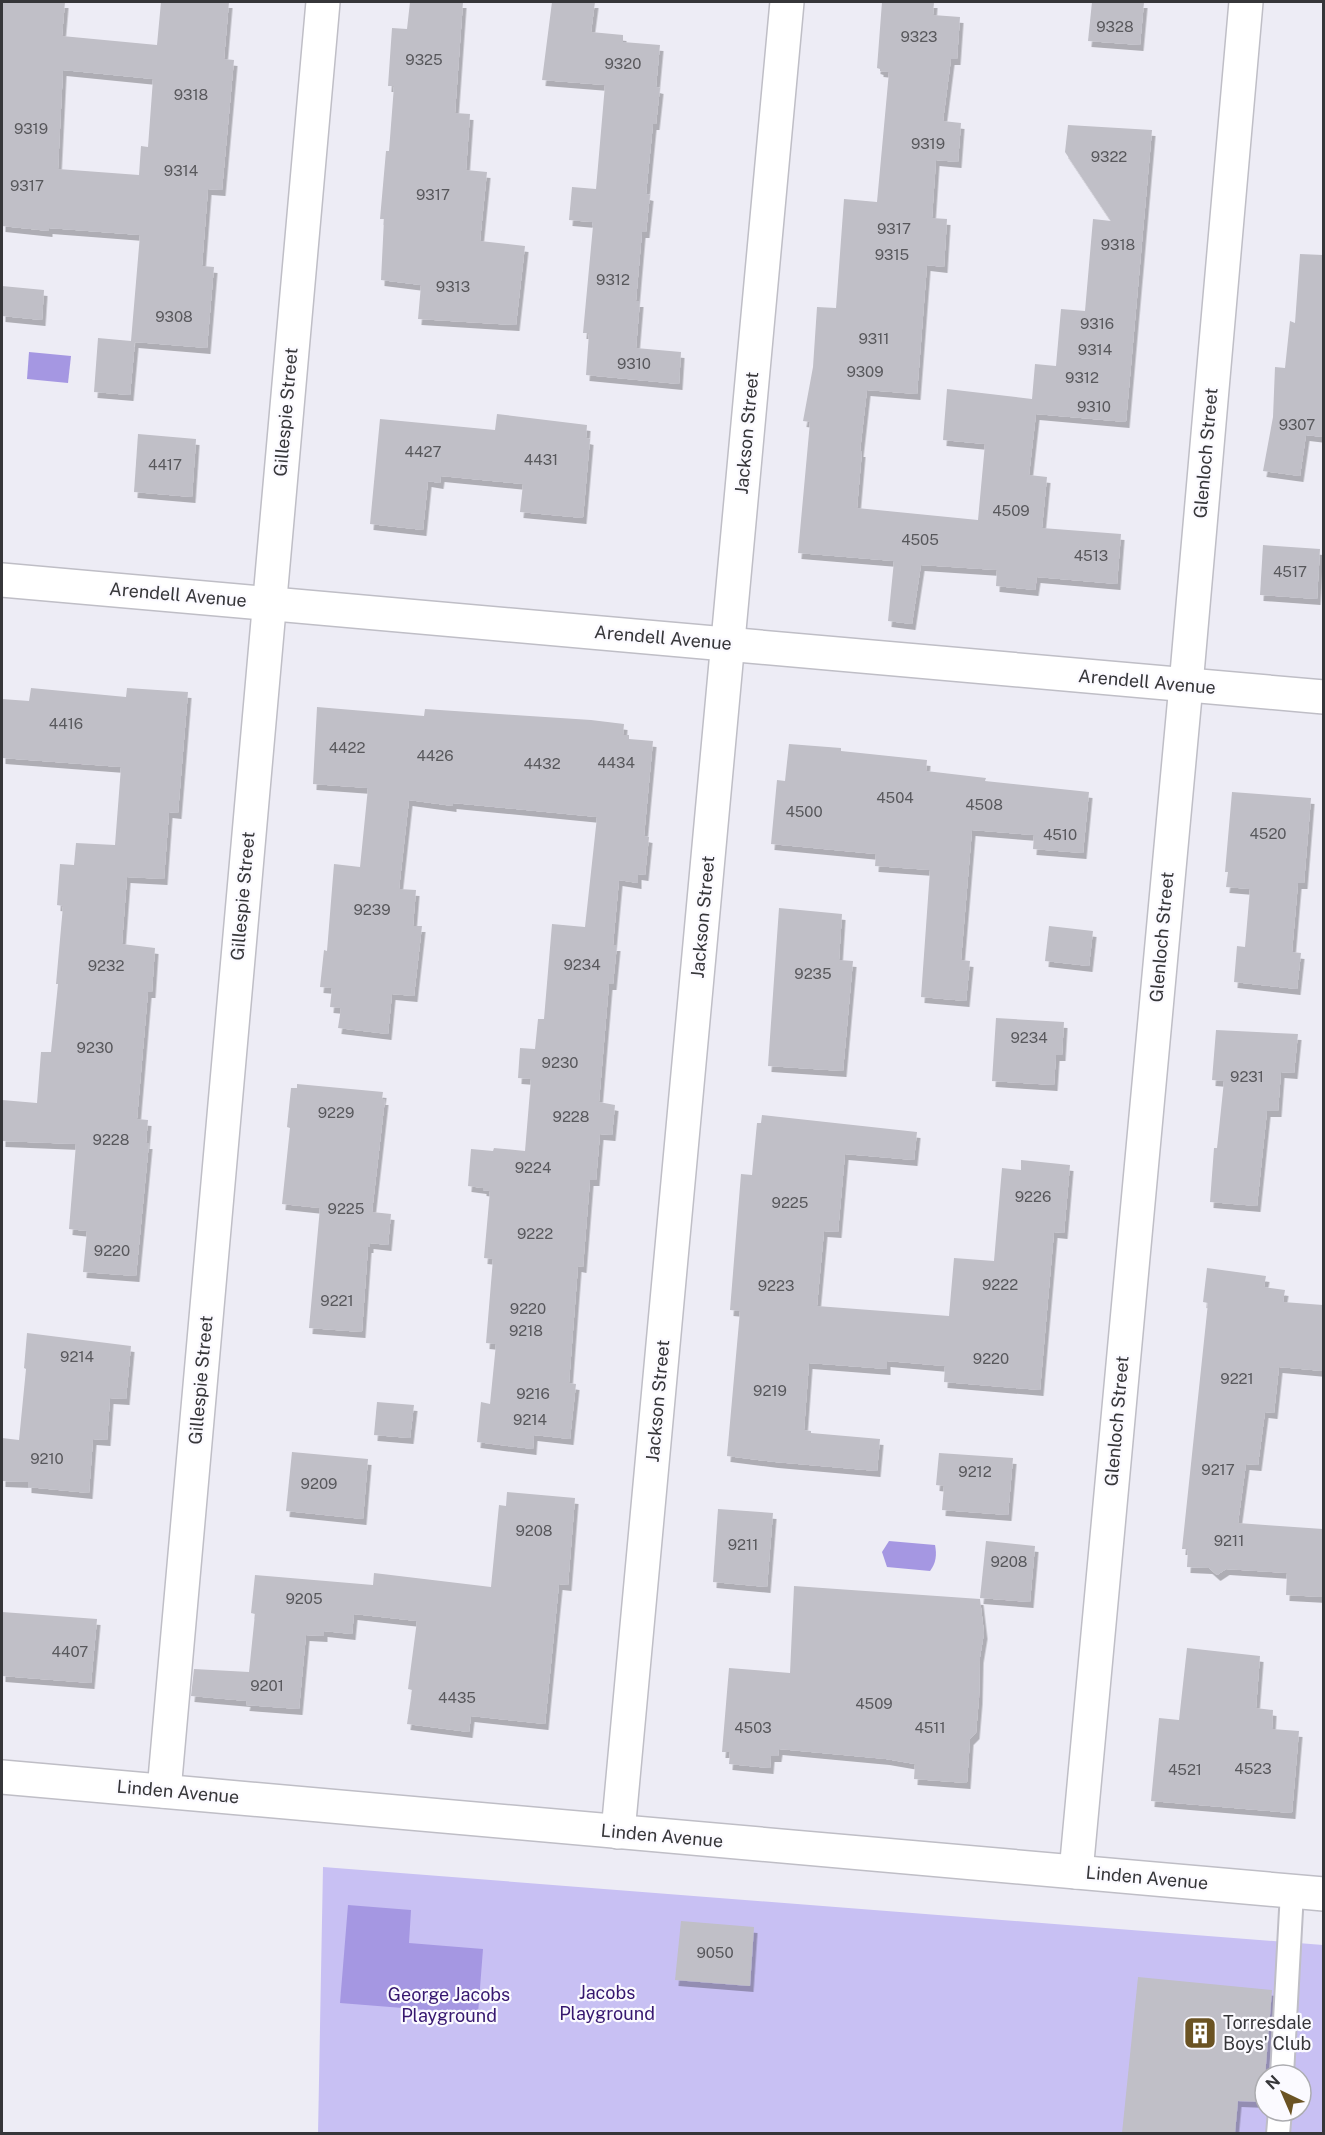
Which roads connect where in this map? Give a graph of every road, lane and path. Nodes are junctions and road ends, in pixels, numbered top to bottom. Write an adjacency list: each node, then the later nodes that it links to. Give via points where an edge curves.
1 (323, 2): 5 (street, Gillespie Street)
2 (787, 2): 6 (street, Jackson Street)
3 (1246, 2): 7 (street, Glenloch Street)
4 (2, 580): 5 (street, Arendell Avenue)
5 (269, 603): 6 (street, Arendell Avenue); 10 (street, Gillespie Street)
6 (728, 644): 7 (street, Arendell Avenue); 11 (street, Jackson Street)
7 (1186, 685): 8 (street, Arendell Avenue); 12 (street, Glenloch Street)
8 (1323, 697)
9 (2, 1777): 10 (street, Linden Avenue)
10 (164, 1791): 11 (street, Linden Avenue)
11 (618, 1832): 12 (street, Linden Avenue)
12 (1076, 1872): 13 (street, Linden Avenue)
13 (1308, 1893): 14 (lane)
14 (1284, 2063)

